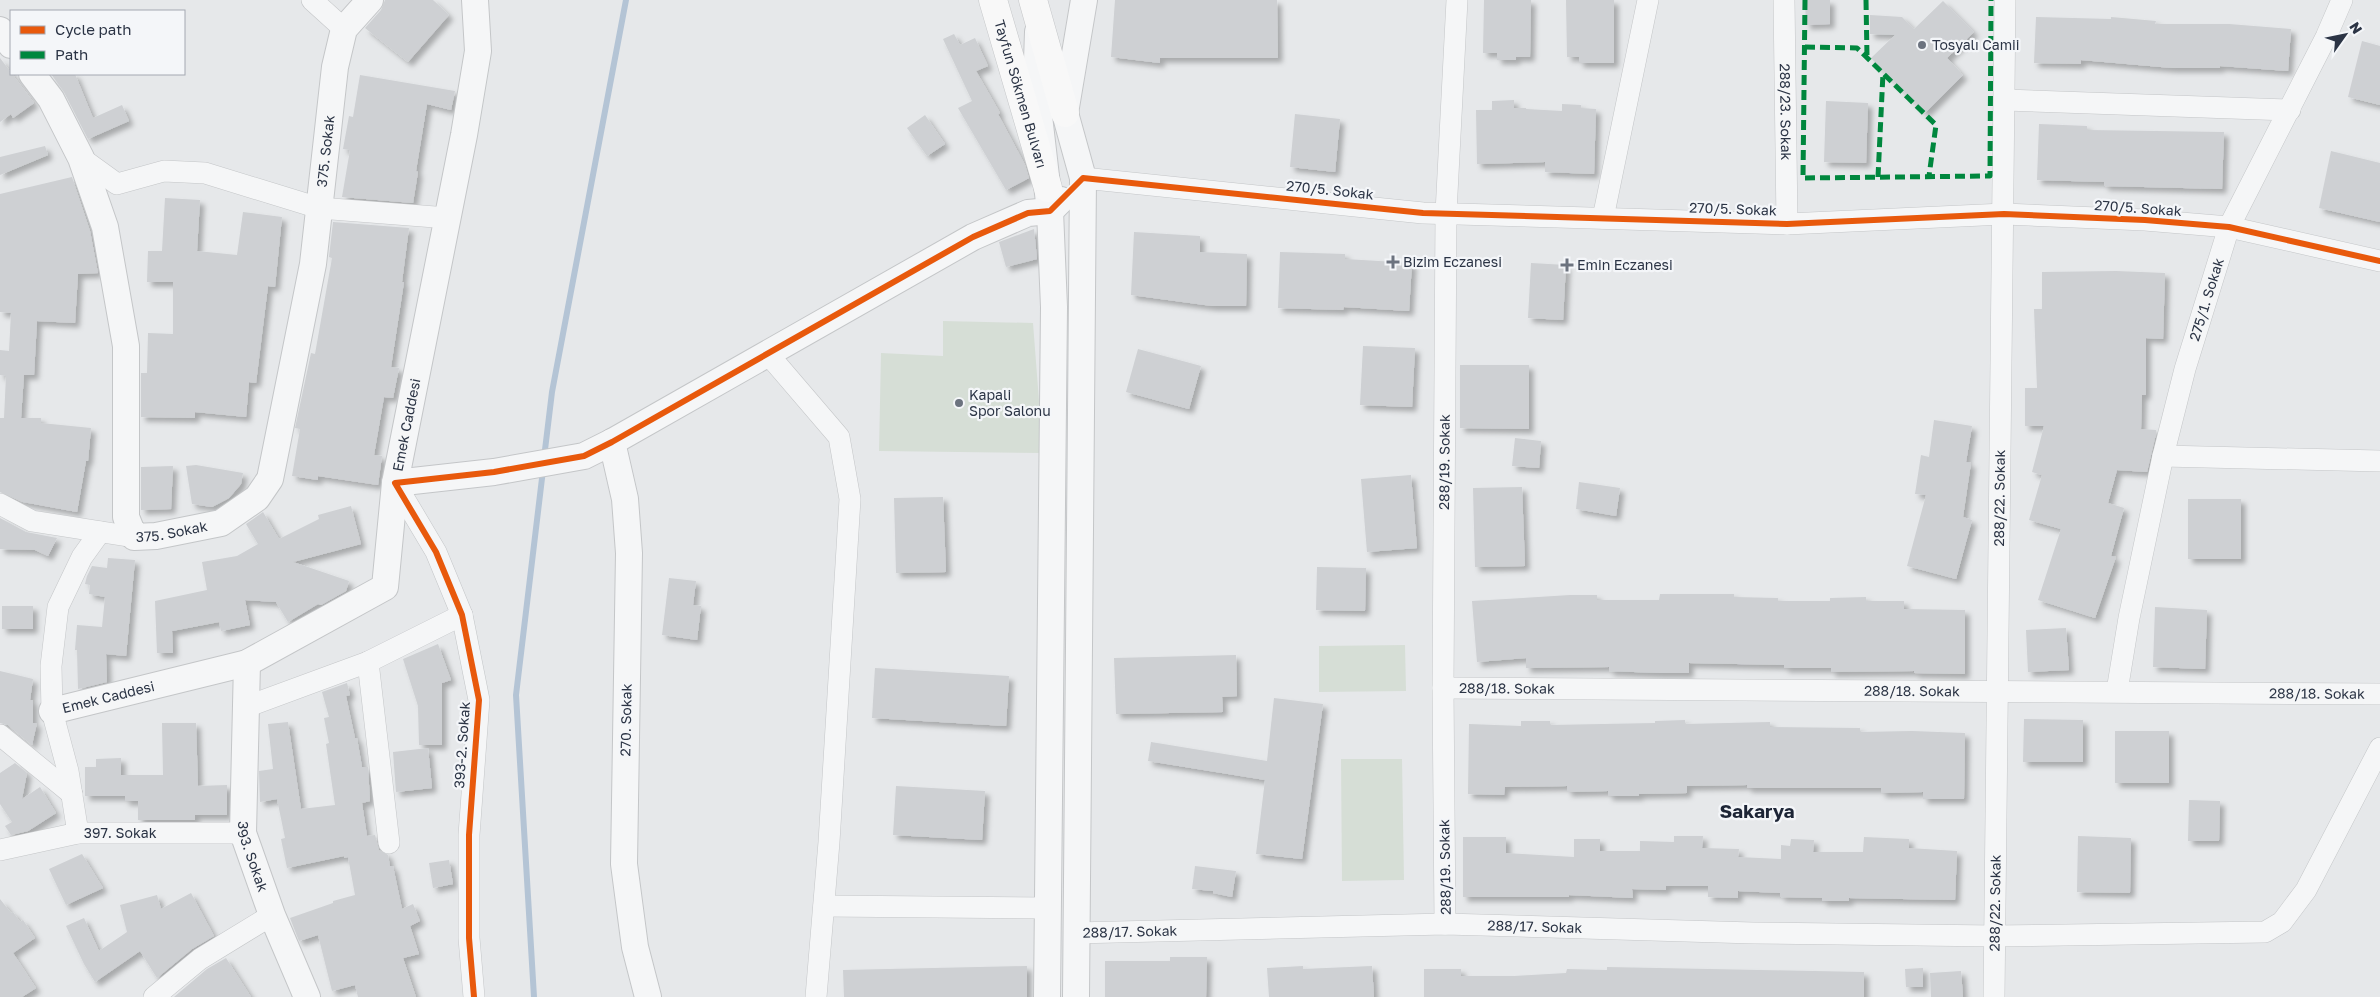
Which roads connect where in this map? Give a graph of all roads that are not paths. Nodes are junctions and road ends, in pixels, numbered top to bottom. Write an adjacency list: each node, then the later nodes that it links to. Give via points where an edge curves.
1 (312, 0): 12 (street)
2 (370, 0): 12 (street, 375. Sokak)
3 (475, 0): 25 (street, Emek Caddesi, via 478,51)
4 (993, 0): 21 (main road, Tayfun Sökmen Bulvarı)
5 (1084, 0): 18 (street)
6 (1457, 0): 23 (street, 288/19. Sokak)
7 (1648, 0): 26 (street)
8 (1784, 0): 27 (street, 288/23. Sokak)
9 (2004, 0): 16 (street, 288/22. Sokak)
10 (2342, 0): 17 (street, 275/1. Sokak)
11 (1036, 2): 18 (main road); 21 (street, via 1039,39 1036,90)
12 (344, 29): 22 (street, 375. Sokak, via 335,67)
13 (0, 30): 14 (street)
14 (10, 44)
15 (33, 75): 19 (street, 375. Sokak, via 50,99)
16 (2005, 100): 17 (street); 24 (street, 288/22. Sokak)
17 (2290, 110): 28 (street, 275/1. Sokak)
18 (1065, 113): 20 (street)
19 (81, 158): 22 (street, via 118,184 164,171 205,173); 37 (street, 375. Sokak, via 105,227 126,346 126,517)
20 (1083, 178): 21 (street); 23 (street, 270/5. Sokak); 58 (street)
21 (1049, 200): 30 (street, via 973,237); 55 (street, via 1054,316)
22 (319, 208): 25 (street); 37 (street, 375. Sokak, via 313,264 270,479 257,498 221,523 156,536)
23 (1446, 213): 26 (street, 270/5. Sokak); 41 (street, 288/19. Sokak)
24 (2004, 214): 27 (street, 270/5. Sokak); 28 (street, 270/5. Sokak, via 2145,220); 42 (street, 288/22. Sokak)
25 (448, 218): 34 (street, Emek Caddesi)
26 (1603, 218): 27 (street, 270/5. Sokak)
27 (1787, 224)
28 (2229, 228): 29 (street, 270/5. Sokak); 32 (street, 275/1. Sokak, via 2185,369)
29 (2380, 261)
30 (768, 354): 31 (street); 54 (street, via 839,437 850,499)
31 (612, 442): 34 (street, via 584,456 494,472); 63 (street, 270. Sokak, via 625,499 629,553 624,864 635,947)
32 (2164, 456): 33 (street); 43 (street, 275/1. Sokak, via 2129,618)
33 (2380, 461)
34 (395, 484): 38 (street, 393-2. Sokak, via 436,552); 40 (street, Emek Caddesi, via 385,587)
35 (0, 504): 36 (street, via 32,521)
36 (100, 532): 37 (street); 46 (street, via 82,557 58,607 51,666)
37 (134, 537)
38 (462, 615): 39 (street); 62 (street, 393-2. Sokak, via 478,700 469,835 469,938)
39 (368, 662): 45 (street); 52 (street)
40 (247, 663): 45 (street, 393. Sokak); 46 (street, Emek Caddesi)
41 (1443, 688): 42 (street, 288/18. Sokak); 57 (street, 288/19. Sokak)
42 (1998, 691): 43 (street, 288/18. Sokak); 59 (street, 288/22. Sokak)
43 (2117, 691): 44 (street, 288/18. Sokak)
44 (2380, 694)
45 (246, 707): 51 (street, 393. Sokak)
46 (52, 711): 49 (street)
47 (0, 735): 49 (street)
48 (2380, 748): 59 (street, 288/17. Sokak, via 2306,890 2282,922 2265,932)
49 (72, 794): 50 (street)
50 (78, 833): 51 (street, 397. Sokak); 53 (street, 397. Sokak)
51 (243, 833): 56 (street, 393. Sokak)
52 (389, 843)
53 (0, 850)
54 (824, 906): 55 (street); 64 (street)
55 (1048, 908): 65 (street)
56 (272, 916): 60 (street, via 200,959); 61 (street, 393. Sokak)
57 (1445, 924): 58 (street, 288/17. Sokak); 59 (street, 288/17. Sokak)
58 (1075, 933): 66 (street)
59 (1995, 936): 67 (street, 288/22. Sokak)
60 (154, 997)
61 (306, 997)
62 (474, 997)
63 (648, 997)
64 (816, 997)
65 (1047, 997)
66 (1076, 997)
67 (1994, 997)

